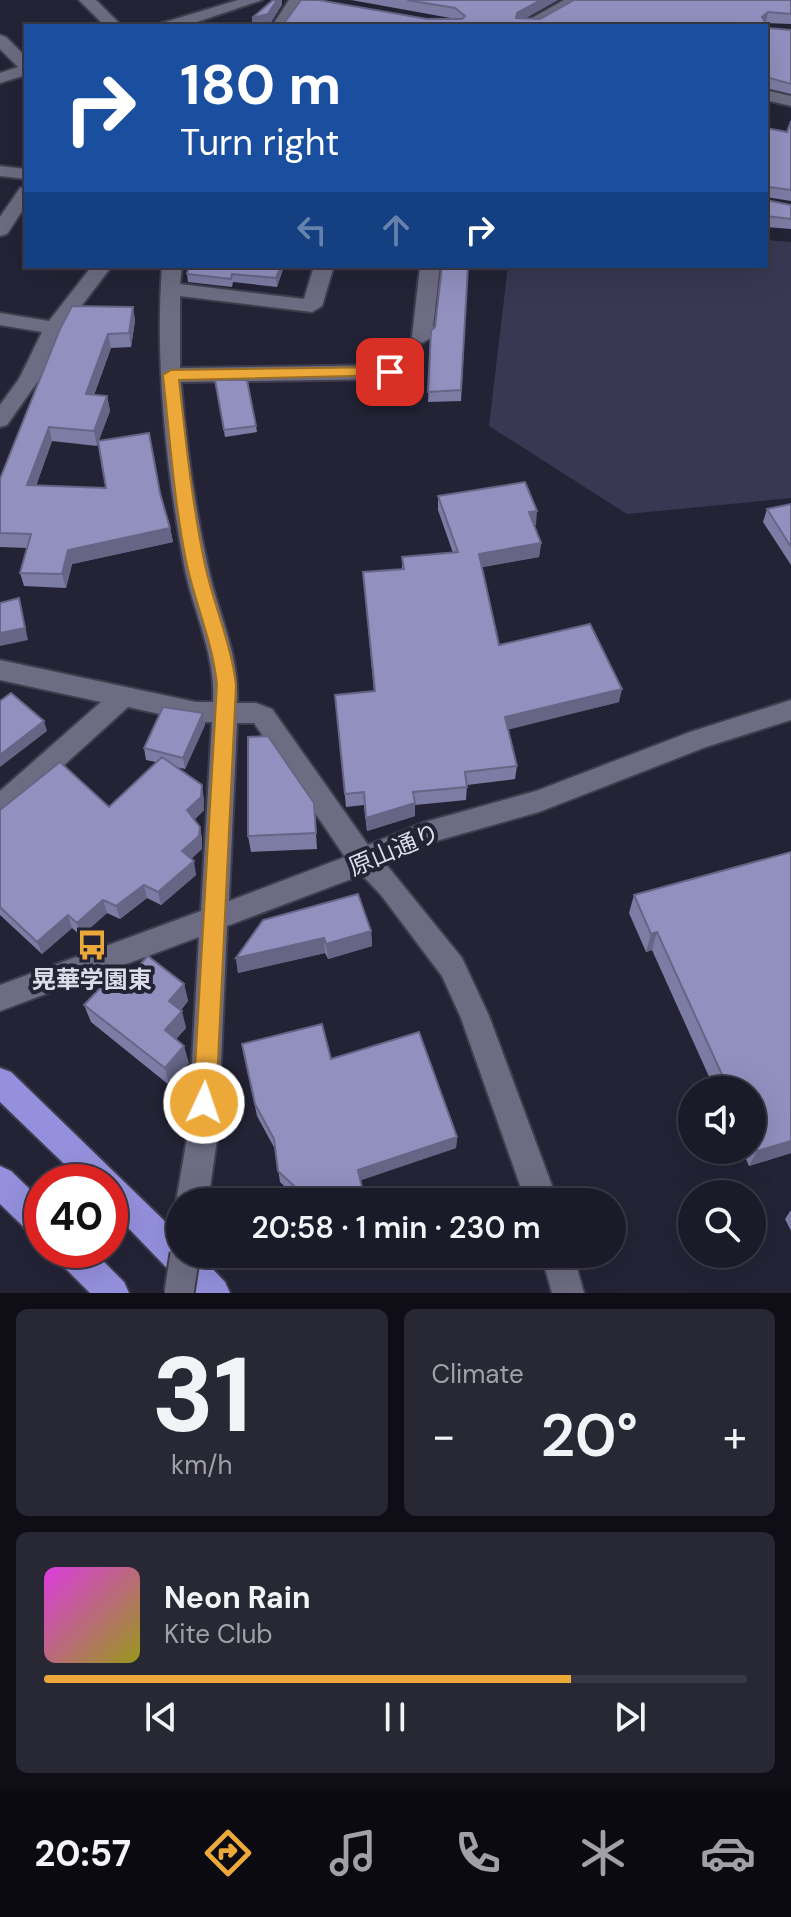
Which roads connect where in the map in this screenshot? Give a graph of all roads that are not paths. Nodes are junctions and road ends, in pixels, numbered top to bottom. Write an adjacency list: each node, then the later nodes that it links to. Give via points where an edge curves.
1 (87, 0): 6 (street)
2 (254, 0): 5 (street)
3 (297, 0): 8 (street)
4 (576, 0): 9 (street)
5 (227, 3): 7 (street)
6 (112, 24)
7 (173, 24)
8 (281, 24)
9 (530, 24)
10 (0, 40): 11 (street)
11 (24, 66)
12 (24, 69): 13 (street)
13 (0, 78)
14 (768, 95): 15 (street)
15 (791, 101)
16 (0, 171): 17 (street)
17 (24, 174)
18 (24, 195): 19 (street)
19 (0, 230)
20 (100, 268): 25 (street)
21 (323, 268): 23 (street, via 312,306)
22 (430, 268): 26 (street)
23 (171, 277): 28 (street)
24 (0, 319): 25 (street)
25 (54, 328): 29 (street, via 28,381)
26 (422, 337)
27 (390, 372): 28 (street)
28 (171, 375): 33 (street, via 197,568 223,651)
29 (0, 420)
30 (0, 670): 31 (street)
31 (123, 697): 33 (street); 34 (street)
32 (791, 710): 35 (street, 原山通り, via 539,801 425,833)
33 (225, 714): 35 (street, via 263,716); 36 (street)
34 (0, 807)
35 (364, 859): 36 (street, 原山通り); 42 (street, via 452,967)
36 (215, 920): 37 (street, 原山通り); 41 (street, via 203,1132)
37 (8, 996)
38 (0, 1082): 39 (highway)
39 (86, 1164)
40 (0, 1182): 43 (highway)
41 (194, 1188)
42 (537, 1188)
43 (24, 1205)
44 (128, 1205): 50 (highway)
45 (87, 1268): 48 (highway)
46 (183, 1268): 49 (street, bridge)
47 (561, 1268): 51 (street)
48 (113, 1293)
49 (179, 1293)
50 (214, 1293)
51 (568, 1293)

